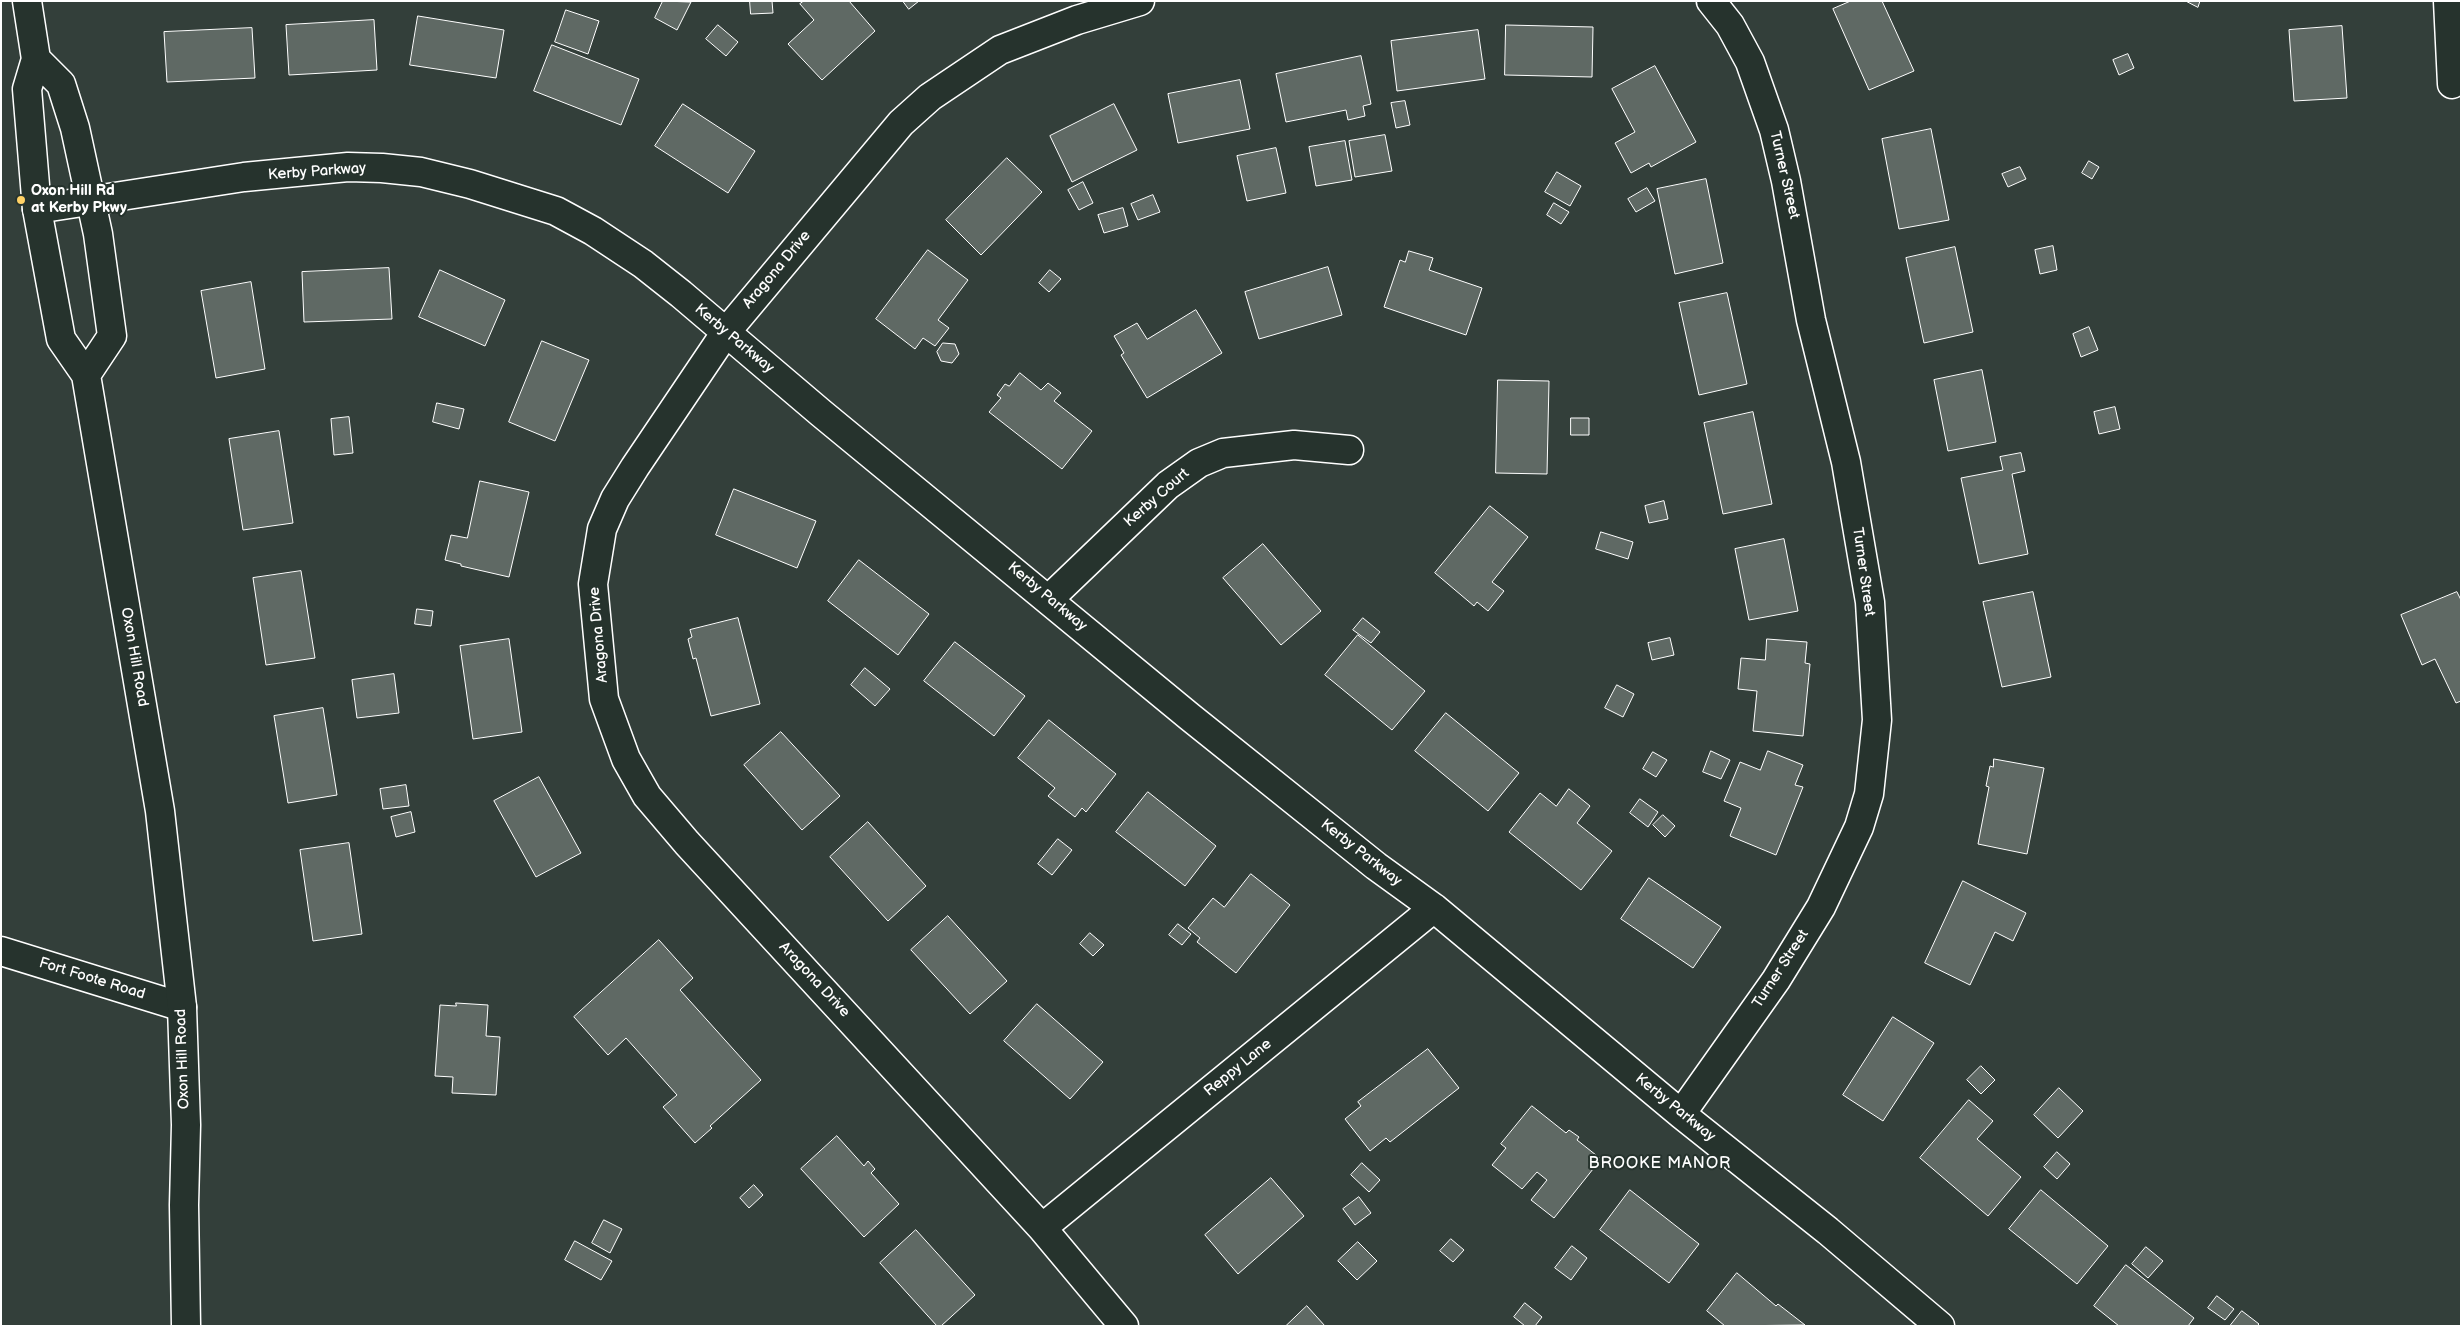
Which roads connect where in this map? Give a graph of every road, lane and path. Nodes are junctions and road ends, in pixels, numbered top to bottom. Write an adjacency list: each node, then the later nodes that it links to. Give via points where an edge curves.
1 (27, 1): 5 (street, Oxon Hill Road)
2 (1140, 1): 9 (street, Aragona Drive, via 1077,20 1000,50 930,97 900,123)
3 (1711, 1): 16 (street, Turner Street, via 1730,25 1750,62 1774,130 1786,181 1811,320 1846,462 1868,593 1877,720 1869,794 1859,827 1821,907 1776,980)
4 (2448, 1): 6 (street)
5 (36, 59): 7 (street, via 61,84 75,128); 8 (street, Oxon Hill Road, via 27,89)
6 (2452, 84)
7 (90, 201): 8 (street, Kerby Parkway); 9 (street, Kerby Parkway, via 213,181 348,167 421,172 556,211 594,231 643,264); 10 (street, via 98,234 112,336)
8 (37, 209): 10 (street, Oxon Hill Road, via 61,339)
9 (726, 332): 12 (street, Kerby Parkway); 17 (street, Aragona Drive, via 615,498 602,529 594,584 595,616 604,699 613,727 647,796 687,843)
10 (86, 375): 15 (street, Oxon Hill Road, via 160,811)
11 (1349, 450): 12 (street, Kerby Court, via 1294,445 1223,453 1199,463 1168,485)
12 (1049, 599): 13 (street, Kerby Parkway, via 1329,829)
13 (1434, 908): 16 (street, Kerby Parkway); 17 (street, Reppy Lane)
14 (1, 951): 15 (street, Fort Foote Road)
15 (182, 1007): 18 (street, Oxon Hill Road, via 186,1125)
16 (1681, 1114): 20 (street, Kerby Parkway, via 1828,1231)
17 (1042, 1228): 19 (street, Aragona Drive)
18 (186, 1326)
19 (1124, 1326)
20 (1940, 1326)

